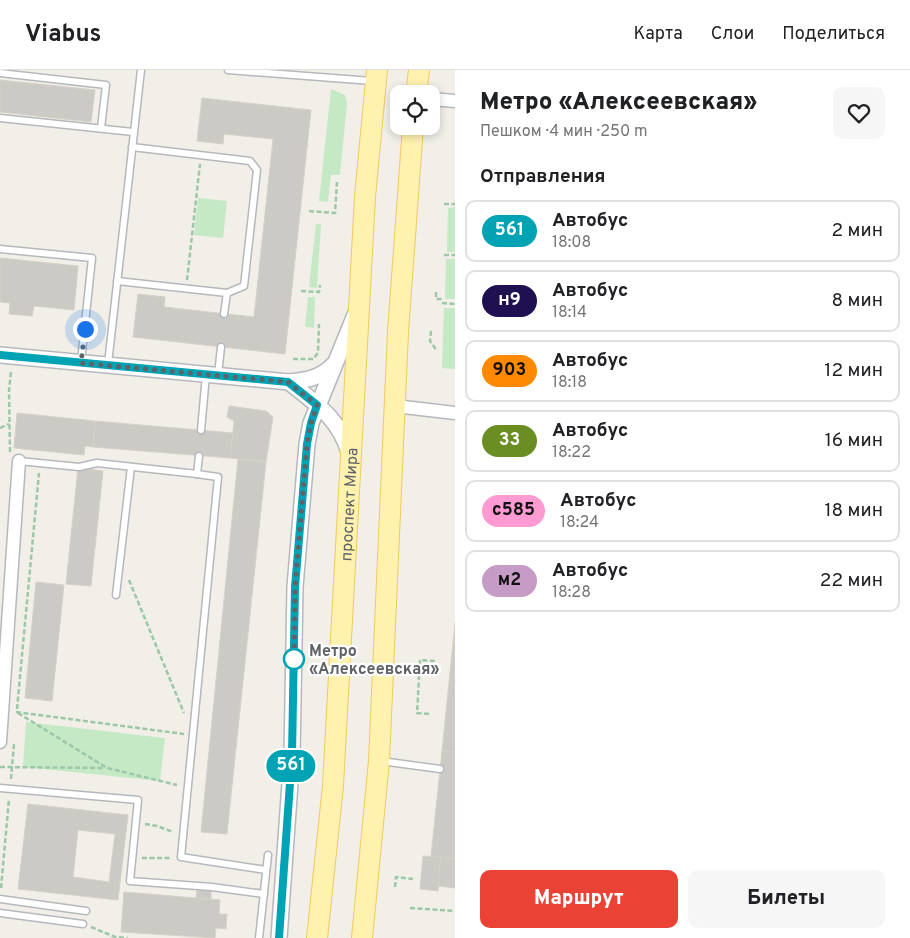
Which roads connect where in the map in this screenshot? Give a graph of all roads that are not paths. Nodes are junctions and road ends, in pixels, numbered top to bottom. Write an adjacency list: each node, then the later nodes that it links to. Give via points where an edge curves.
1 (141, 70): 14 (lane)
2 (228, 70): 5 (lane)
3 (343, 70): 8 (lane)
4 (419, 70): 9 (main road)
5 (267, 72): 8 (lane)
6 (0, 74): 13 (lane, via 106,84)
7 (377, 76): 8 (lane); 20 (main road, проспект Мира)
8 (342, 78)
9 (417, 85)
10 (440, 101): 11 (street)
11 (455, 102)
12 (0, 118): 13 (lane)
13 (101, 128): 14 (lane)
14 (133, 132): 16 (lane)
15 (412, 135): 30 (main road)
16 (132, 147): 18 (lane); 19 (lane, via 250,161 257,170 244,286)
17 (0, 249): 24 (lane, via 92,258)
18 (117, 281): 19 (lane); 26 (lane)
19 (226, 293): 21 (lane)
20 (359, 305): 25 (street); 34 (main road, проспект Мира)
21 (224, 314)
22 (221, 347): 27 (lane)
23 (6, 356): 24 (street)
24 (81, 363): 26 (street)
25 (335, 363): 28 (street, via 318,376); 29 (street)
26 (108, 365): 27 (street)
27 (212, 374): 28 (street); 32 (lane)
28 (288, 382): 29 (street)
29 (317, 405): 34 (street, via 338,425); 52 (street, via 307,444 295,587 292,755)
30 (395, 406): 31 (street); 41 (main road)
31 (455, 413)
32 (201, 430)
33 (199, 456): 37 (lane)
34 (351, 456): 53 (main road, проспект Мира, via 334,776)
35 (19, 461): 36 (lane, via 78,467 97,463); 39 (street)
36 (131, 466): 37 (lane); 38 (lane)
37 (197, 474): 45 (lane, via 218,476 181,858)
38 (116, 596)
39 (2, 685): 40 (street)
40 (0, 742)
41 (379, 761): 42 (lane); 54 (main road)
42 (440, 768)
43 (0, 788): 46 (lane, via 138,800 130,881 212,886)
44 (268, 855): 45 (lane)
45 (266, 870): 46 (lane)
46 (264, 894): 51 (lane)
47 (0, 899): 48 (lane)
48 (86, 911)
49 (0, 913): 50 (lane)
50 (83, 924)
51 (259, 938)
52 (279, 938)
53 (317, 938)
54 (362, 938)

